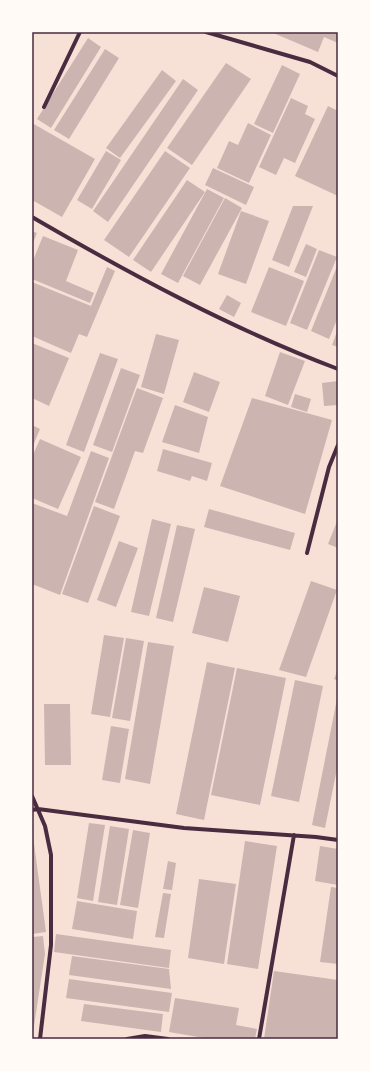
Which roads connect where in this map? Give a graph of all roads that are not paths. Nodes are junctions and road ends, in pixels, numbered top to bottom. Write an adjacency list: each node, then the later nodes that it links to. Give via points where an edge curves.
1 (80, 32): 4 (street)
2 (206, 32): 3 (street, via 310,62)
3 (338, 76)
4 (44, 107)
5 (32, 217): 6 (street, via 229,323)
6 (338, 369)
7 (338, 445): 8 (street, via 329,468)
8 (307, 554)
9 (32, 796): 10 (street)
10 (38, 809): 11 (street); 12 (street, via 184,828); 14 (street, via 45,826 51,855 51,946)
11 (32, 810)
12 (294, 835): 13 (street); 17 (street)
13 (338, 840)
14 (40, 1039)
15 (127, 1039): 16 (street, via 144,1036)
16 (168, 1039)
17 (259, 1039)

